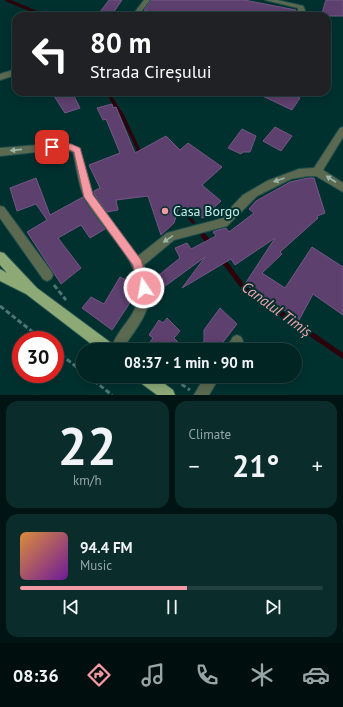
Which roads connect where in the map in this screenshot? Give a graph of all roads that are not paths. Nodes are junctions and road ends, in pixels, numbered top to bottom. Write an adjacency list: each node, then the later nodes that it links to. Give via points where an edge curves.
1 (147, 0): 3 (street)
2 (268, 0): 4 (street, via 301,7)
3 (138, 12)
4 (302, 12)
5 (12, 73): 6 (street)
6 (0, 77)
7 (343, 130): 9 (street)
8 (0, 152): 13 (street, one-way to 8, via 89,197 78,150 64,146)
9 (317, 172): 10 (street, one-way to 9); 13 (street, one-way to 13, via 299,174 258,190 223,222 171,236)
10 (343, 188)
11 (0, 210): 15 (street)
12 (0, 257): 16 (main road)
13 (138, 263): 18 (street, via 145,296 138,316)
14 (0, 274): 16 (main road)
15 (47, 275)
16 (33, 292): 17 (main road)
17 (108, 343)
18 (117, 343)
19 (152, 383): 22 (main road)
20 (207, 383): 21 (street)
21 (196, 393)
22 (168, 395)

